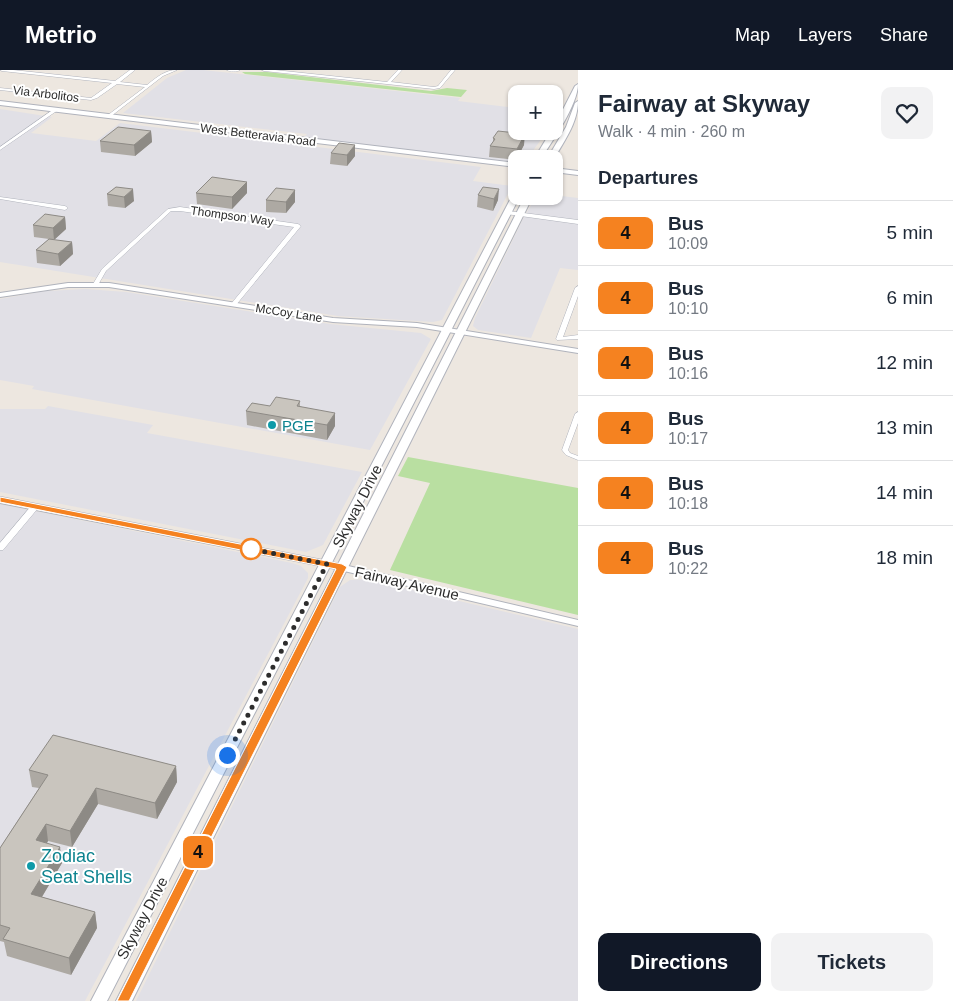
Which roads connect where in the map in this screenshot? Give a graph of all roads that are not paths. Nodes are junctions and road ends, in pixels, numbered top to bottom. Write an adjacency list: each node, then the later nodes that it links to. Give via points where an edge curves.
1 (2, 70): 12 (street)
2 (133, 70): 12 (street)
3 (175, 70): 14 (street, via 162,75)
4 (229, 70): 5 (street)
5 (238, 70)
6 (264, 70): 9 (street)
7 (400, 70): 13 (street)
8 (453, 70): 13 (street, via 440,87)
9 (296, 72): 11 (street)
10 (344, 74): 11 (street)
11 (341, 78): 13 (street)
12 (116, 82): 14 (street); 16 (street, Via Arbolitos, via 91,99)
13 (388, 83)
14 (149, 86): 21 (street)
15 (578, 86): 23 (main road)
16 (0, 89)
17 (0, 103): 20 (street, West Betteravia Road)
18 (578, 103): 24 (main road)
19 (0, 107): 20 (street, West Betteravia Road)
20 (53, 111): 21 (street, West Betteravia Road); 22 (street); 26 (street, West Betteravia Road)
21 (110, 116): 25 (street, West Betteravia Road)
22 (0, 148)
23 (543, 150)
24 (555, 150)
25 (508, 164)
26 (508, 168)
27 (563, 171): 28 (main road)
28 (578, 173)
29 (563, 175): 30 (main road)
30 (578, 177)
31 (0, 198): 34 (street)
32 (512, 205): 35 (main road, Skyway Drive)
33 (524, 205): 36 (main road, Skyway Drive)
34 (65, 208)
35 (508, 213): 36 (street); 43 (main road, Skyway Drive)
36 (519, 214): 37 (street); 44 (main road, Skyway Drive)
37 (578, 222)
38 (96, 284): 40 (street, McCoy Lane, via 46,287); 42 (street, McCoy Lane); 42 (street, Thompson Way, via 113,261 170,210 298,226)
39 (578, 288): 41 (street)
40 (0, 295)
41 (577, 295): 45 (street, via 558,339)
42 (234, 304): 43 (street, McCoy Lane, via 347,322 397,323)
43 (448, 330): 44 (street, McCoy Lane); 52 (main road, Skyway Drive)
44 (460, 332): 46 (street, McCoy Lane); 53 (main road, Skyway Drive)
45 (578, 337)
46 (578, 351)
47 (578, 414): 48 (street, via 565,450)
48 (578, 458)
49 (0, 500): 50 (street, Fairway Avenue)
50 (35, 507): 51 (street); 52 (street, Fairway Avenue)
51 (0, 548)
52 (327, 564): 53 (street, Fairway Avenue); 55 (main road, Skyway Drive)
53 (342, 567): 54 (street, Fairway Avenue); 56 (main road, Skyway Drive)
54 (578, 623)
55 (99, 1001)
56 (124, 1001)

